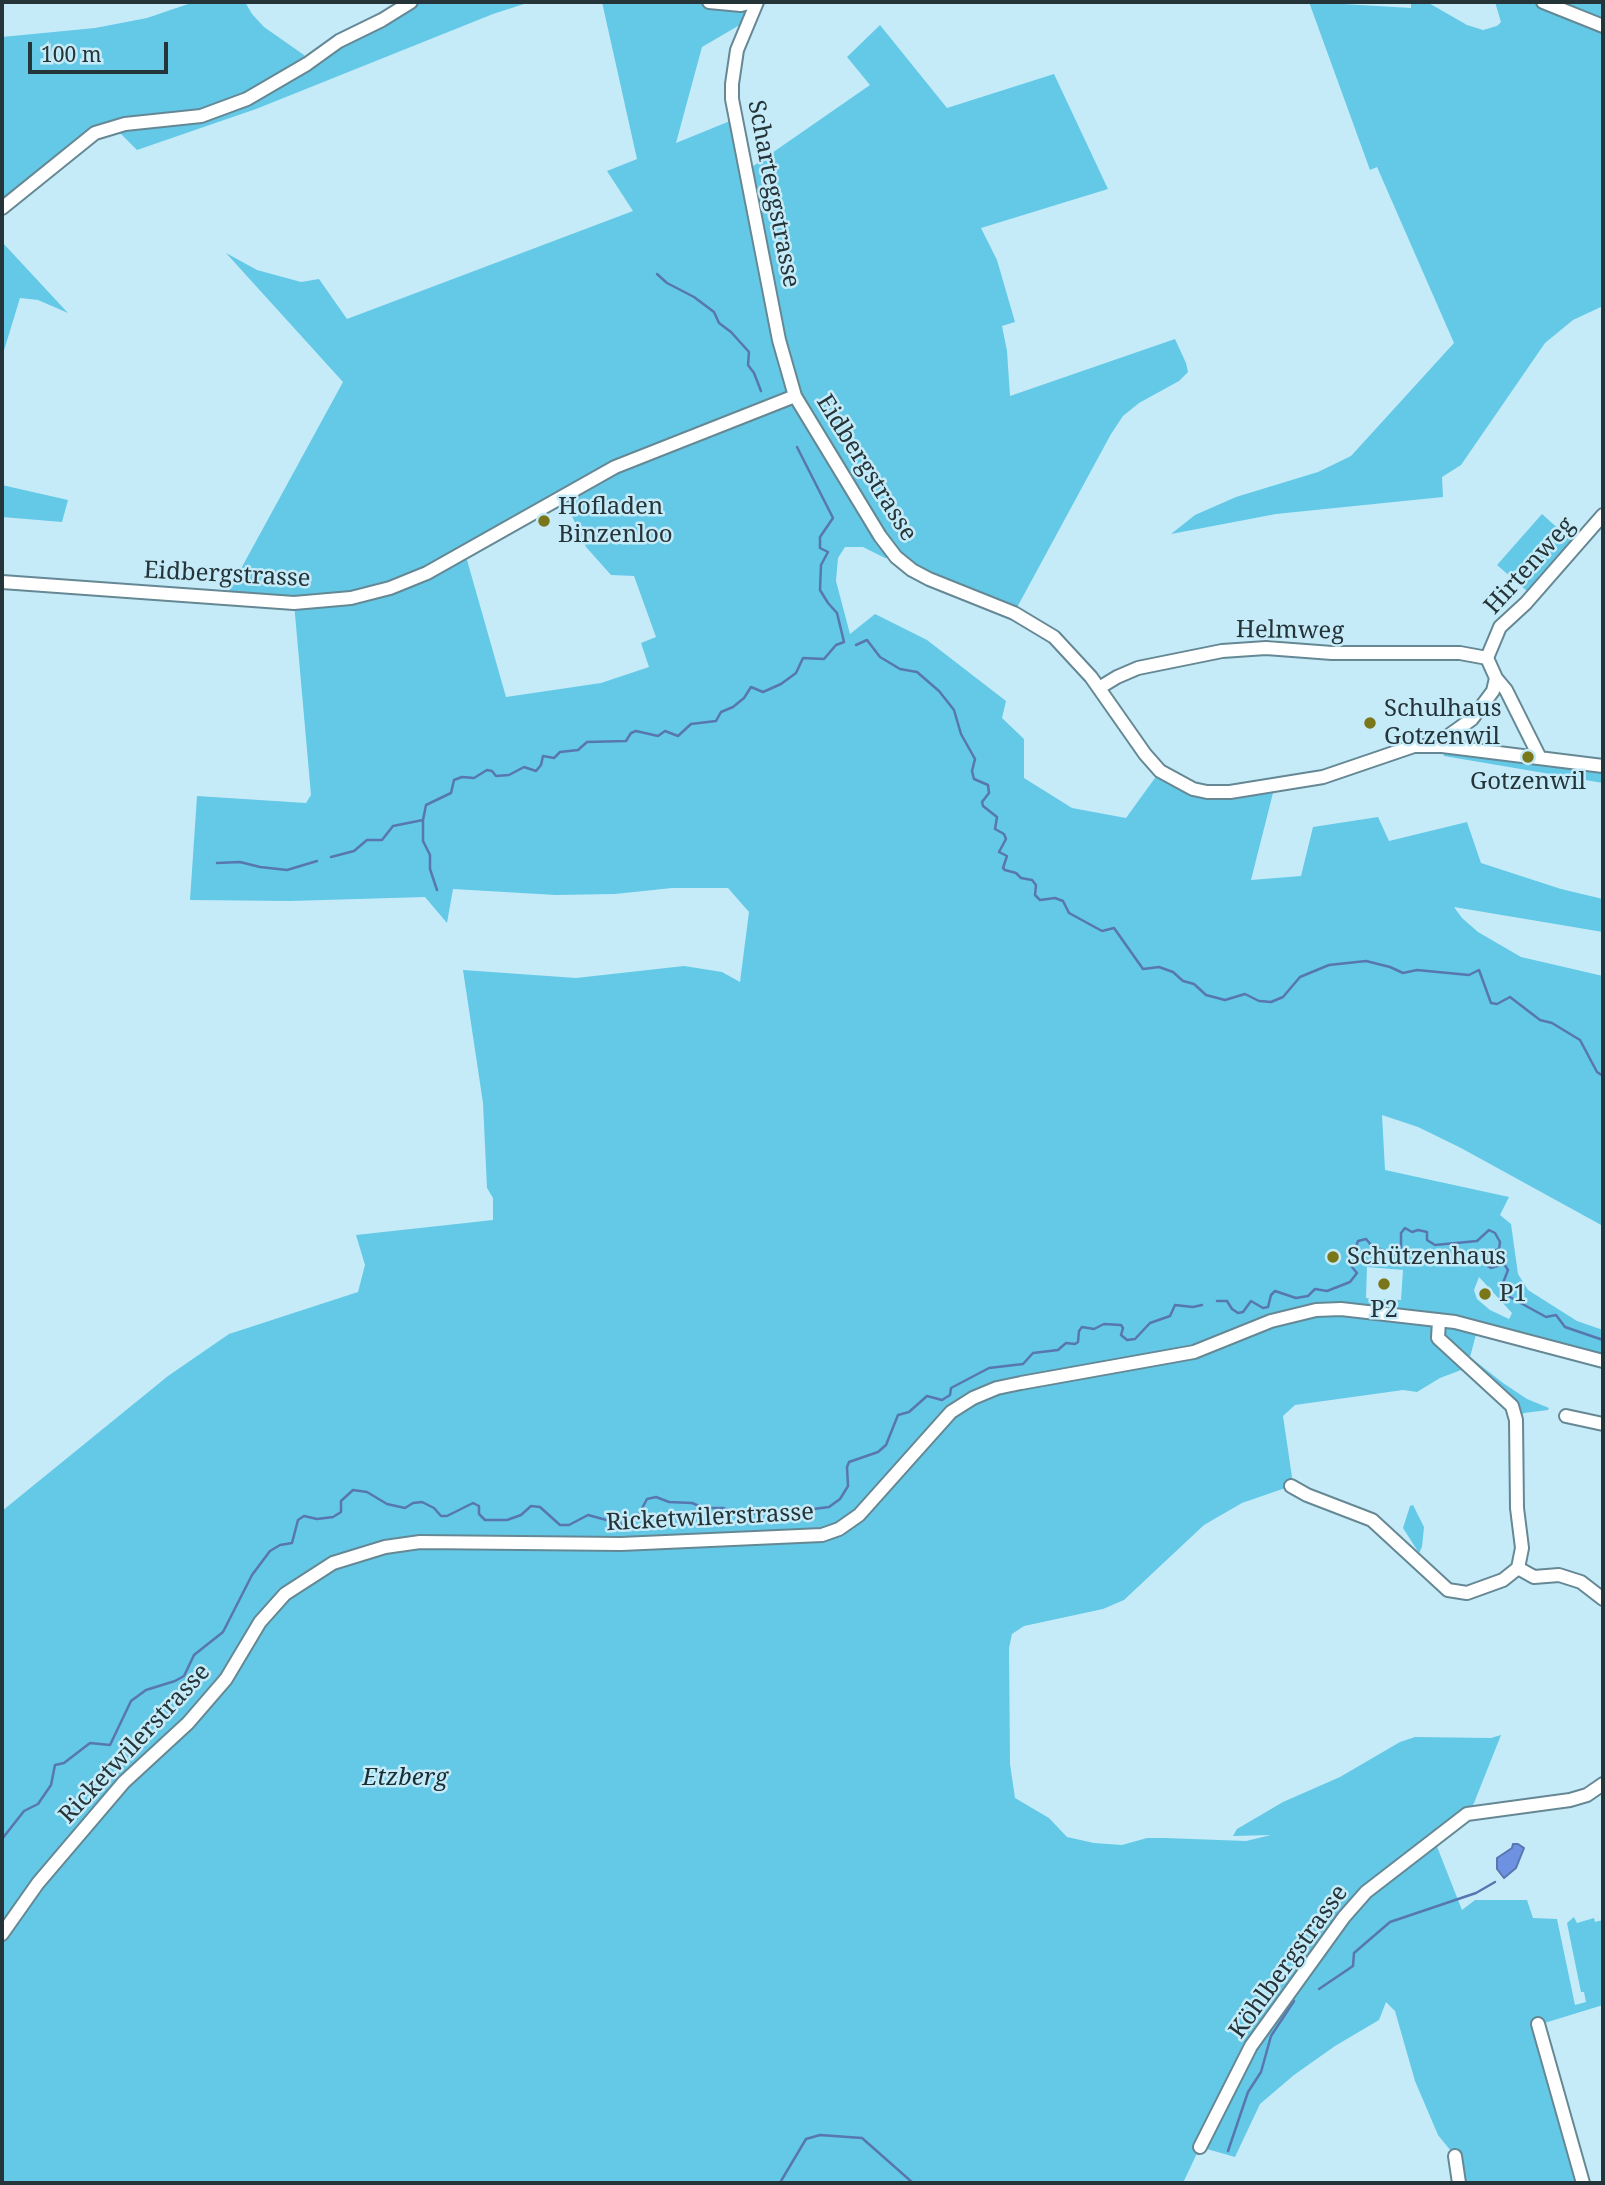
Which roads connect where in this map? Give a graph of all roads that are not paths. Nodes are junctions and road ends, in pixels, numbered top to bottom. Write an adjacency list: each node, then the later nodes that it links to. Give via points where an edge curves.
1 (411, 2): 6 (street, via 247,99 201,116 125,124 95,133)
2 (709, 2): 3 (street)
3 (754, 2): 7 (street, Scharteggstrasse, via 737,50 732,99 779,340)
4 (1543, 2): 5 (street)
5 (1603, 26)
6 (2, 208)
7 (795, 396): 9 (street, Eidbergstrasse, via 615,467 427,573 390,588 294,603); 12 (street, Eidbergstrasse, via 896,557 929,579 1014,613 1054,637)
8 (1603, 515): 10 (street, Hirtenweg, via 1500,627)
9 (2, 582)
10 (1487, 658): 11 (street); 12 (street, Helmweg, via 1460,653 1233,650 1138,668)
11 (1496, 678): 13 (street, via 1493,691 1472,719); 14 (street)
12 (1099, 688): 13 (street, Eidbergstrasse, via 1160,771 1207,792 1323,777 1414,746)
13 (1434, 746): 14 (street, Eidbergstrasse)
14 (1539, 758): 15 (street, Eidbergstrasse)
15 (1603, 766)
16 (1439, 1320): 17 (street, Ricketwilerstrasse); 21 (street, via 1438,1338 1511,1406 1516,1420 1522,1548); 24 (street, Ricketwilerstrasse, via 1316,1310 1271,1321 1195,1352 997,1388 951,1412 859,1514 822,1535 621,1544 420,1542 333,1563 285,1594 260,1622 226,1679 188,1723 124,1783)
17 (1603, 1360)
18 (1566, 1416): 19 (street)
19 (1603, 1424)
20 (1291, 1486): 21 (street, via 1371,1520 1448,1590 1467,1593 1503,1580)
21 (1518, 1568): 22 (street, via 1534,1577 1559,1575 1581,1582)
22 (1603, 1599)
23 (1603, 1784): 26 (street, Köhlbergstrasse, via 1570,1800 1468,1814 1366,1892 1251,2046)
24 (2, 1934)
25 (1538, 2024): 29 (street)
26 (1200, 2147)
27 (1455, 2156): 28 (street)
28 (1459, 2183)
29 (1583, 2183)

